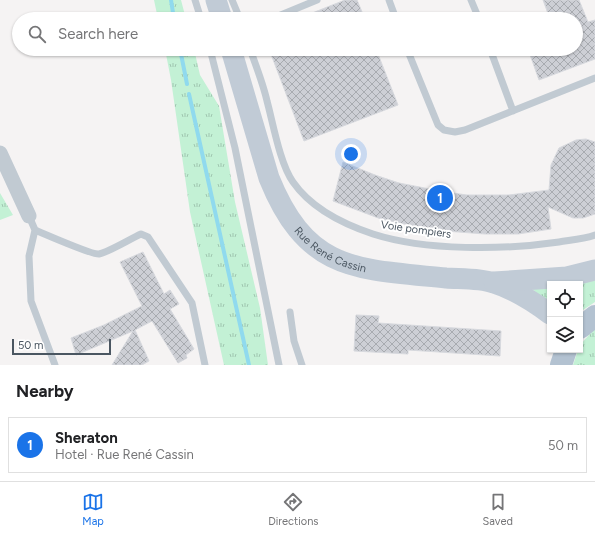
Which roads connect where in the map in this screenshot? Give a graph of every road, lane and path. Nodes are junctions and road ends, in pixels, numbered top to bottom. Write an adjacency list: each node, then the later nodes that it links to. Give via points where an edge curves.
1 (195, 0): 7 (lane)
2 (216, 0): 8 (street)
3 (232, 0): 9 (lane)
4 (317, 0): 10 (lane)
5 (389, 0): 11 (lane)
6 (471, 0): 12 (lane)
7 (199, 12)
8 (220, 12)
9 (237, 12)
10 (288, 12)
11 (393, 12)
12 (475, 12)
13 (212, 56): 32 (lane, via 236,148)
14 (233, 56): 24 (street, Rue René Cassin, via 269,178 293,224 310,242 331,256 362,268)
15 (252, 56): 22 (lane, Voie pompiers, via 267,98 284,163 292,181 319,208 334,217 393,239 444,245 533,246)
16 (410, 56): 19 (lane, via 432,113 438,125 444,130 460,131)
17 (493, 56): 19 (lane)
18 (595, 78): 19 (lane)
19 (513, 111)
20 (0, 153): 21 (street)
21 (32, 223): 30 (lane, via 29,256 31,301); 31 (lane, via 88,253 98,254 141,234 148,237 192,303)
22 (595, 235)
23 (595, 270): 24 (street, via 567,278)
24 (494, 282): 26 (street, Rue René Cassin, via 523,296)
25 (290, 312): 33 (lane, via 294,341)
26 (547, 312)
27 (595, 316): 28 (main road)
28 (583, 326)
29 (565, 353): 34 (main road)
30 (55, 365)
31 (205, 365)
32 (279, 365)
33 (302, 365)
34 (561, 365)

